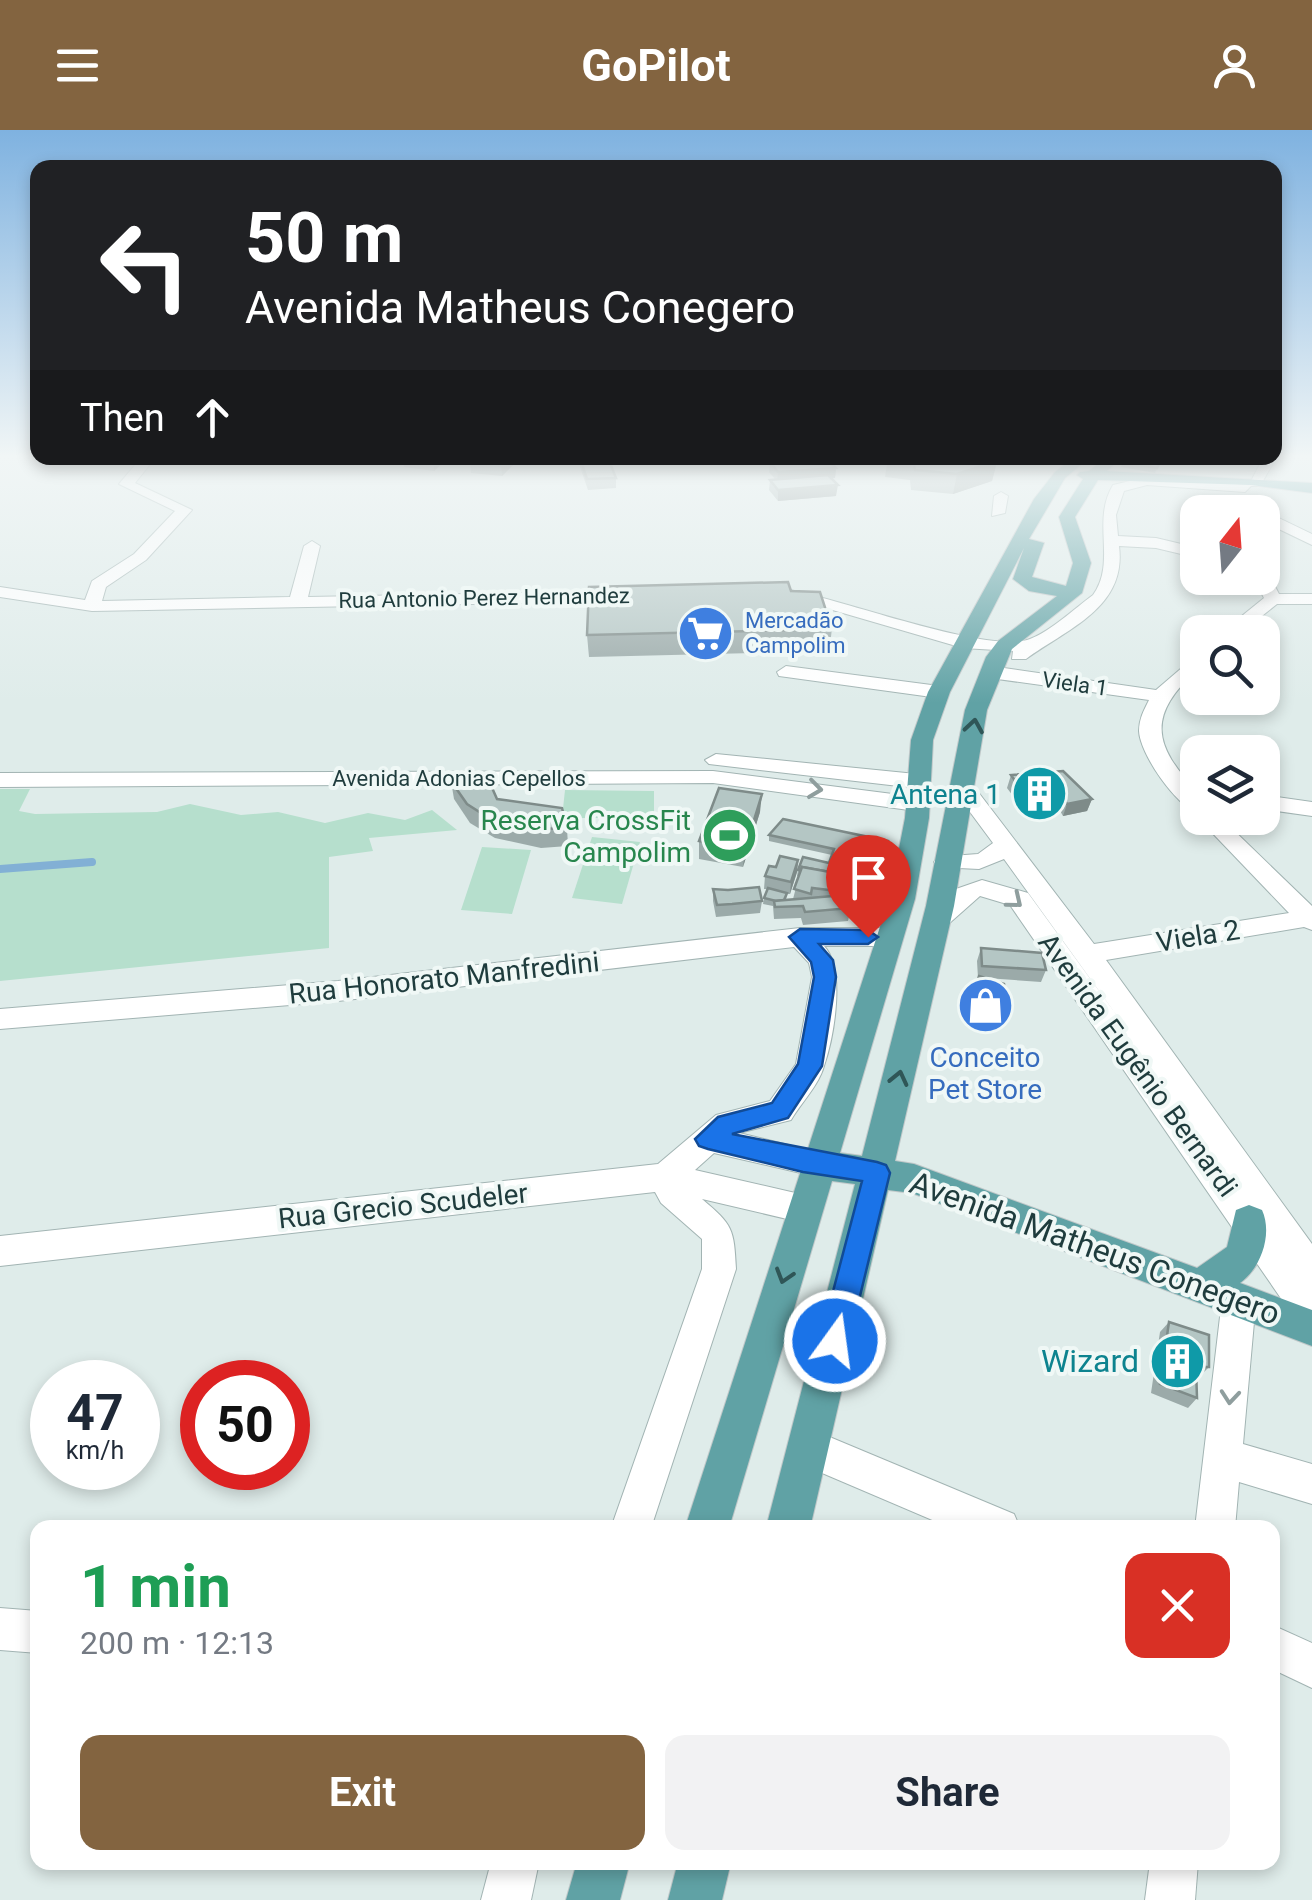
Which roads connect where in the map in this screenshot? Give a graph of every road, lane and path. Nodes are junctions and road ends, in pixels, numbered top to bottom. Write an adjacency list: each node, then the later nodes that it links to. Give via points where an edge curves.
1 (157, 539): 20 (street, via 140,557 96,579)
2 (1022, 539): 19 (main road)
3 (1038, 539): 11 (main road, via 1022,580)
4 (1074, 539): 11 (main road, via 1082,563)
5 (1113, 541): 7 (street); 13 (street, via 1113,577)
6 (312, 546): 18 (street)
7 (1180, 549)
8 (1280, 581): 9 (street)
9 (1312, 591)
10 (0, 592): 20 (street, Rua Antonio Perez Hernandez)
11 (1073, 593): 13 (street); 22 (main road)
12 (776, 594): 23 (street, via 828,602)
13 (1104, 594): 24 (street)
14 (1270, 595): 16 (street)
15 (656, 596): 18 (street, Rua Antonio Perez Hernandez)
16 (1272, 599): 17 (street); 21 (street)
17 (1312, 599)
18 (298, 601): 20 (street, Rua Antonio Perez Hernandez)
19 (988, 602): 22 (main road, via 1020,598 1038,608); 23 (main road)
20 (92, 606)
21 (1252, 615)
22 (1037, 620): 25 (main road)
23 (963, 643): 25 (street); 28 (main road)
24 (1032, 646): 25 (street); 25 (street)
25 (995, 662): 29 (street, Viela 1); 35 (main road, one-way to 25, via 976,710)
26 (786, 672): 28 (street)
27 (1180, 674): 29 (street)
28 (930, 691): 30 (street); 36 (main road)
29 (1159, 696): 34 (street, via 1148,725 1164,771)
30 (892, 703)
31 (0, 765): 32 (street, Avenida Adonias Cepellos, via 620,760)
32 (758, 772): 33 (street, Avenida Adonias Cepellos); 36 (street, Avenida Adonias Cepellos)
33 (0, 780)
34 (1180, 785)
35 (964, 789): 40 (street, Avenida Eugênio Bernardi); 41 (main road)
36 (916, 792): 41 (main road, via 928,816 934,856); 45 (main road, via 902,899)
37 (1280, 805): 38 (street)
38 (1312, 809)
39 (1226, 835): 42 (street)
40 (1004, 844): 41 (street, via 987,860); 46 (street, Avenida Eugênio Bernardi)
41 (946, 862): 43 (main road)
42 (1310, 920): 46 (street, Viela 2)
43 (936, 921): 50 (main road, one-way to 43); 53 (street, Avenida Eugênio Bernardi, one-way to 53, via 976,886 1018,899)
44 (800, 937): 45 (street, Rua Honorato Manfredini); 47 (street, Rua Honorato Manfredini, via 338,992); 48 (street, via 822,960 825,977 810,1066 780,1111 727,1124)
45 (888, 937): 49 (main road)
46 (1088, 954): 55 (street, Avenida Eugênio Bernardi)
47 (0, 1020)
48 (708, 1139): 49 (street); 51 (street)
49 (818, 1164): 50 (main road, Avenida Matheus Conegero); 52 (main road)
50 (877, 1173): 56 (main road, Avenida Matheus Conegero, via 914,1179); 60 (main road)
51 (665, 1177): 52 (street, Rua Grecio Scudeler); 54 (street, Rua Grecio Scudeler); 63 (street, via 672,1193 718,1233 719,1269)
52 (804, 1209): 64 (main road, one-way to 64)
53 (1248, 1221): 56 (main road, via 1246,1251 1236,1268); 58 (street, Avenida Eugênio Bernardi)
54 (0, 1250)
55 (1312, 1271)
56 (1198, 1285): 57 (main road, Avenida Matheus Conegero)
57 (1239, 1300): 59 (main road, Avenida Matheus Conegero); 61 (street, one-way to 61)
58 (1312, 1314)
59 (1312, 1328)
60 (808, 1448): 65 (main road); 66 (street)
61 (1224, 1458): 62 (street); 67 (street)
62 (1312, 1484)
63 (634, 1520)
64 (710, 1520)
65 (790, 1520)
66 (981, 1520)
67 (1216, 1520)
68 (0, 1629): 69 (street)
69 (30, 1631)
70 (1280, 1650): 71 (street)
71 (1312, 1666)
72 (513, 1870): 76 (street)
73 (601, 1870): 77 (main road)
74 (703, 1870): 78 (main road)
75 (1173, 1870): 79 (street)
76 (506, 1900)
77 (592, 1900)
78 (695, 1900)
79 (1170, 1900)

